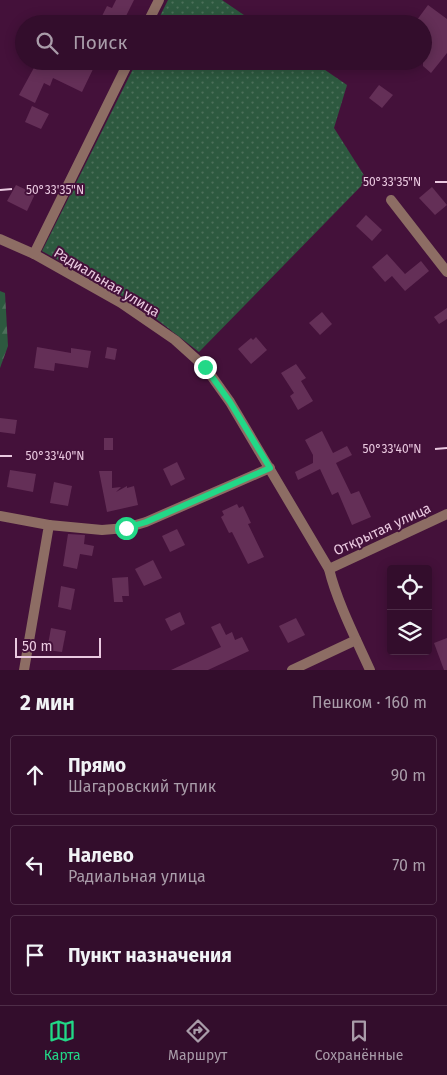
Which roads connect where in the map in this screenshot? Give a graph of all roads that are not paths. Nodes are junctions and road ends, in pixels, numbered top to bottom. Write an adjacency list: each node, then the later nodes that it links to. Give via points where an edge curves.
1 (159, 0): 2 (street)
2 (152, 15)
3 (125, 70): 6 (street)
4 (391, 200): 7 (street)
5 (0, 239): 6 (street, Радиальная улица)
6 (34, 254): 8 (street, Радиальная улица, via 121,303 175,340 205,367)
7 (447, 272)
8 (270, 468): 11 (street, via 126,528 102,530); 12 (street, Радиальная улица)
9 (447, 514): 12 (street, Открытая улица)
10 (0, 516): 11 (street)
11 (49, 525): 14 (street)
12 (330, 569): 13 (street, Радиальная улица, via 332,582)
13 (356, 640): 15 (street); 16 (street, Радиальная улица)
14 (24, 670)
15 (292, 670)
16 (370, 670)

